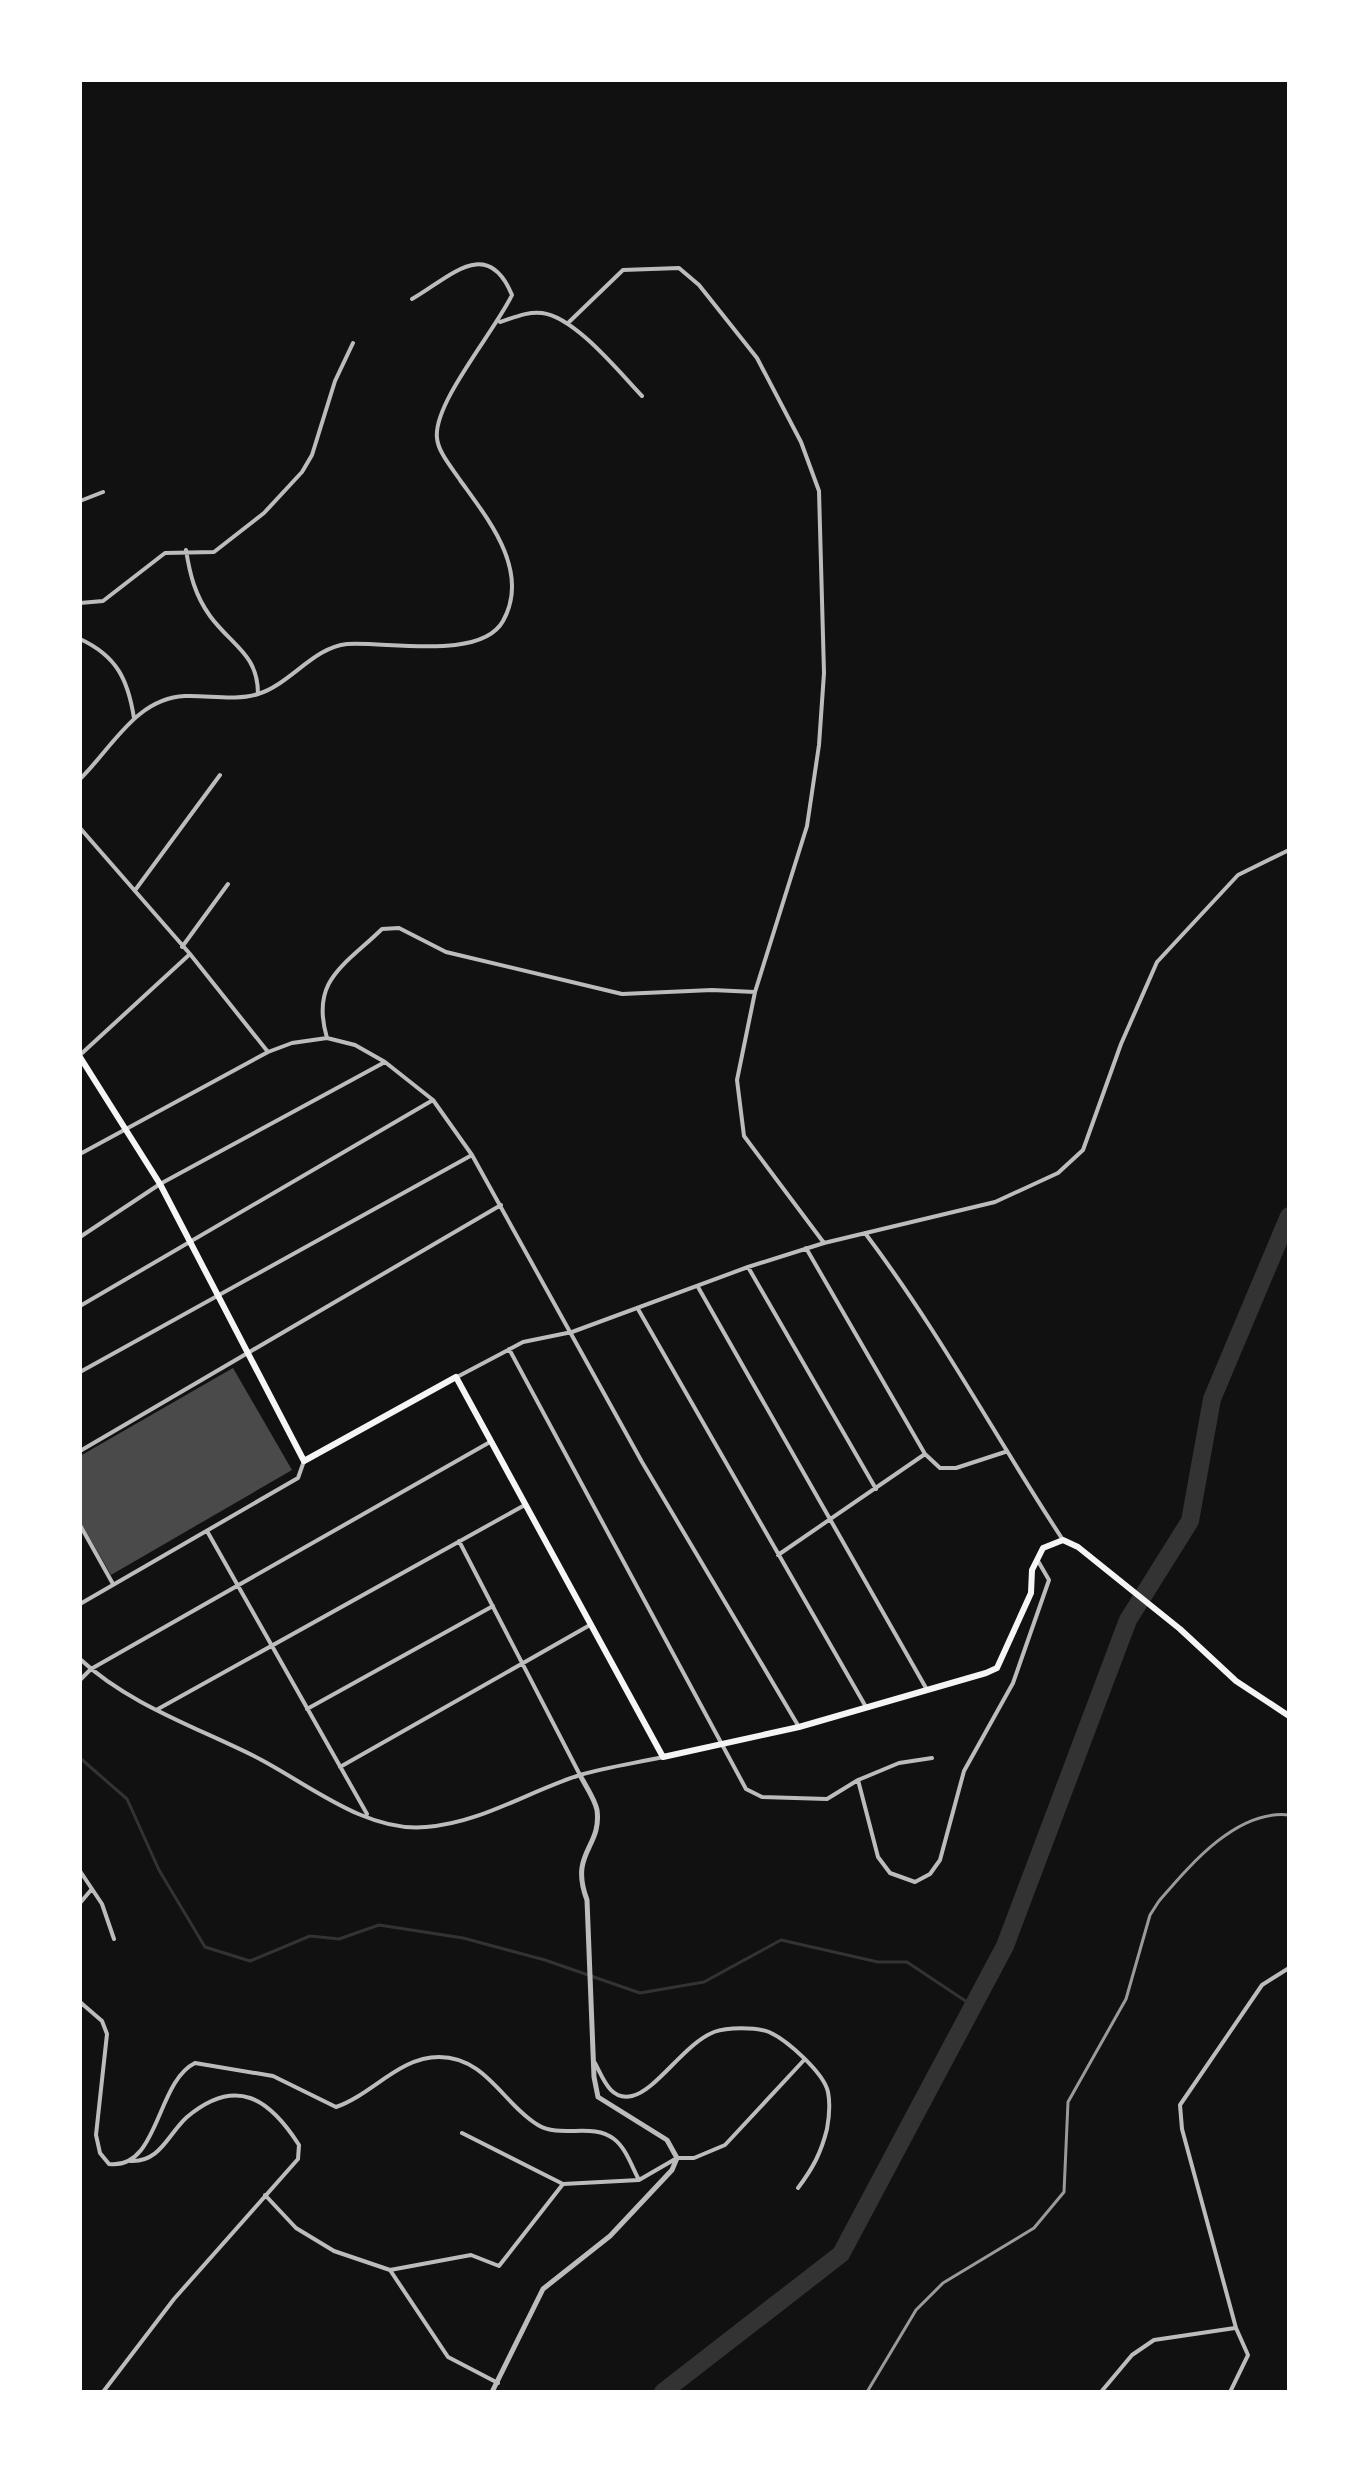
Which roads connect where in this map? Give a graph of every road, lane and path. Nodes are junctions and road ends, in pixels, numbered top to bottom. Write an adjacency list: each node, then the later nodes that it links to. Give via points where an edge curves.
1 (412, 299): 2 (street, via 449,275 476,263 489,264 504,275 512,295)
2 (500, 322): 3 (street, via 532,312); 11 (street, via 451,389 438,420 437,439 489,521 511,571 512,600 501,625 476,642 342,644)
3 (568, 323): 5 (street); 21 (street, via 623,270 679,268 757,358 801,442 819,491 824,659 819,745 807,826)
4 (353, 343): 8 (street, via 302,472 236,538 214,552)
5 (642, 396)
6 (103, 492): 7 (street)
7 (80, 501)
8 (186, 550): 9 (street, via 165,553 103,601); 11 (street, via 194,589 258,671)
9 (80, 603)
10 (80, 639): 12 (street, via 113,659 128,685)
11 (258, 694): 12 (street, via 156,701)
12 (134, 718): 14 (street)
13 (220, 775): 18 (street)
14 (80, 779)
15 (80, 828): 18 (street)
16 (1289, 850): 32 (street, via 1238,875 1157,962 1083,1150 1058,1173 995,1202)
17 (228, 884): 19 (street)
18 (136, 889): 19 (street)
19 (182, 947): 20 (street)
20 (190, 954): 23 (street); 24 (street)
21 (755, 992): 22 (street, via 622,994 446,952 399,928 382,929 333,975 323,993 319,1011); 35 (street, via 737,1080 744,1136)
22 (327, 1038): 23 (street); 25 (street, via 355,1045)
23 (268, 1052): 27 (street)
24 (80, 1056): 27 (main road)
25 (385, 1062): 26 (street); 30 (street)
26 (433, 1100): 29 (street); 34 (street)
27 (128, 1128): 28 (street); 30 (main road)
28 (80, 1154)
29 (472, 1155): 31 (street); 39 (street)
30 (160, 1184): 33 (street); 34 (main road)
31 (501, 1205): 42 (street); 44 (street)
32 (864, 1232): 35 (street); 49 (street, via 919,1306)
33 (80, 1237)
34 (190, 1242): 39 (main road); 40 (street)
35 (824, 1243): 36 (street)
36 (806, 1248): 37 (street); 50 (street)
37 (748, 1267): 38 (street); 52 (street)
38 (697, 1286): 41 (street); 54 (street)
39 (219, 1296): 44 (main road); 45 (street)
40 (80, 1306)
41 (638, 1309): 42 (street); 59 (street)
42 (572, 1332): 43 (street); 76 (street, via 642,1462)
43 (509, 1349): 46 (street); 77 (street)
44 (249, 1352): 48 (street); 51 (main road)
45 (80, 1372)
46 (456, 1377): 47 (main road); 51 (main road)
47 (490, 1442): 53 (main road); 62 (street)
48 (80, 1451)
49 (1005, 1452): 50 (street, via 956,1468 940,1468); 57 (street)
50 (925, 1454): 52 (street)
51 (304, 1461): 56 (street, via 298,1478)
52 (876, 1489): 54 (street)
53 (523, 1506): 58 (street); 65 (main road)
54 (831, 1521): 59 (street); 71 (street)
55 (80, 1525): 61 (street)
56 (207, 1531): 61 (street); 62 (street)
57 (1063, 1540): 60 (main road, via 1043,1548); 75 (main road, via 1180,1629 1236,1681)
58 (459, 1541): 64 (street); 66 (street)
59 (778, 1555): 74 (street)
60 (1037, 1559): 71 (main road, via 1031,1593 997,1668); 82 (street, via 1049,1580 1044,1600 1013,1683 964,1771 940,1860 930,1874 915,1882 890,1873 878,1857)
61 (113, 1584): 63 (street)
62 (238, 1586): 66 (street); 69 (street)
63 (80, 1604)
64 (493, 1606): 68 (street); 73 (street)
65 (590, 1625): 68 (street); 78 (main road)
66 (271, 1646): 72 (street); 73 (street)
67 (80, 1659): 69 (street)
68 (522, 1664): 80 (street); 81 (street)
69 (91, 1669): 70 (street); 72 (street)
70 (80, 1680)
71 (926, 1688): 74 (main road)
72 (158, 1709): 83 (street)
73 (307, 1709): 80 (street)
74 (867, 1709): 76 (main road)
75 (1289, 1716)
76 (799, 1727): 77 (main road)
77 (723, 1745): 78 (main road); 82 (street, via 739,1780 762,1797 827,1799)
78 (663, 1757): 81 (street)
79 (932, 1758): 82 (street, via 899,1763)
80 (340, 1767): 83 (street)
81 (580, 1775): 83 (street, via 509,1805 425,1828); 91 (street, via 597,1809 593,1841 582,1859 579,1879 587,1900)
82 (858, 1780)
83 (368, 1816)
84 (80, 1871): 85 (street)
85 (91, 1890): 86 (street); 87 (street, via 102,1904)
86 (80, 1903)
87 (114, 1939)
88 (1289, 1968): 101 (street, via 1262,1985 1180,2105)
89 (80, 2002): 90 (street); 95 (street, via 102,2021 107,2034 96,2135 100,2153 109,2164)
90 (80, 2014)
91 (593, 2059): 92 (street, via 607,2088 631,2096 715,2032 769,2032); 94 (street, via 598,2097 667,2140)
92 (805, 2059): 94 (street, via 725,2145 694,2158); 98 (street, via 828,2090 828,2123 820,2159)
93 (462, 2133): 97 (street)
94 (677, 2158): 96 (street); 102 (street, via 672,2170 610,2236 543,2289)
95 (130, 2161): 96 (street, via 139,2154 177,2076 195,2063 273,2076 336,2107 401,2067 437,2057 457,2059 486,2075 537,2124 557,2133 605,2133 617,2141); 99 (street, via 155,2155 187,2118 208,2104 222,2096 246,2094 265,2105 299,2145 298,2159)
96 (639, 2180): 97 (street)
97 (563, 2184): 100 (street, via 499,2266 471,2255)
98 (798, 2188)
99 (265, 2195): 100 (street, via 296,2228 334,2251); 103 (street, via 174,2299)
100 (390, 2270): 102 (street, via 448,2357)
101 (1236, 2328): 105 (street, via 1154,2340 1132,2355); 106 (street, via 1248,2355)
102 (498, 2383): 104 (street)
103 (103, 2392)
104 (492, 2392)
105 (1101, 2392)
106 (1230, 2392)

